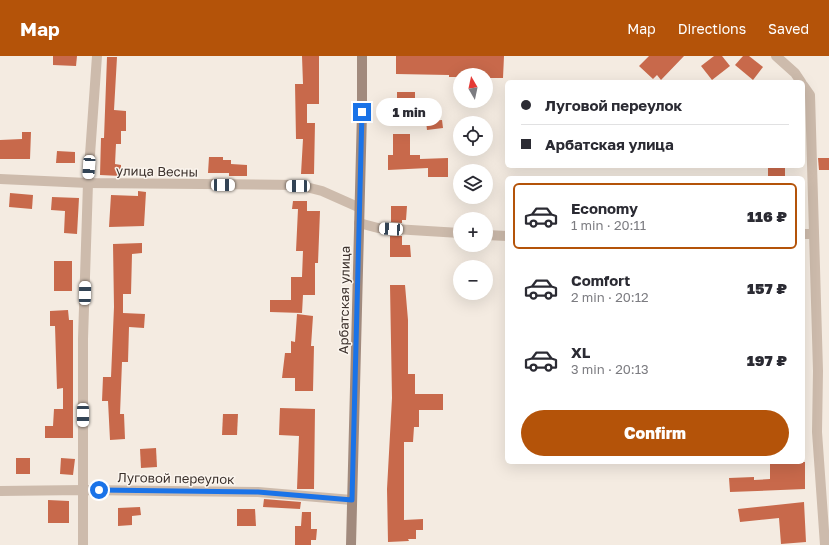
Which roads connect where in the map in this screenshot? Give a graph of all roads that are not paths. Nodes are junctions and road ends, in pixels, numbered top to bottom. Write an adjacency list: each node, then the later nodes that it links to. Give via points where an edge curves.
1 (97, 56): 7 (street)
2 (362, 56): 8 (main road, Арбатская улица)
3 (776, 56): 4 (street)
4 (800, 80)
5 (805, 88): 12 (street, via 810,95)
6 (0, 179): 7 (street, улица Весны)
7 (88, 183): 8 (street, улица Весны, via 298,186 322,192); 15 (street, via 83,340)
8 (358, 208): 9 (main road, Арбатская улица)
9 (359, 223): 10 (street, via 378,228); 17 (main road, Арбатская улица)
10 (453, 233)
11 (805, 234): 12 (street)
12 (814, 234): 20 (street, via 817,432)
13 (493, 235): 14 (street)
14 (505, 236)
15 (83, 490): 16 (street, Луговой переулок); 17 (street, Луговой переулок, via 258,492); 18 (street)
16 (0, 491)
17 (352, 500): 19 (main road, Арбатская улица)
18 (83, 545)
19 (351, 545)
20 (825, 545)

